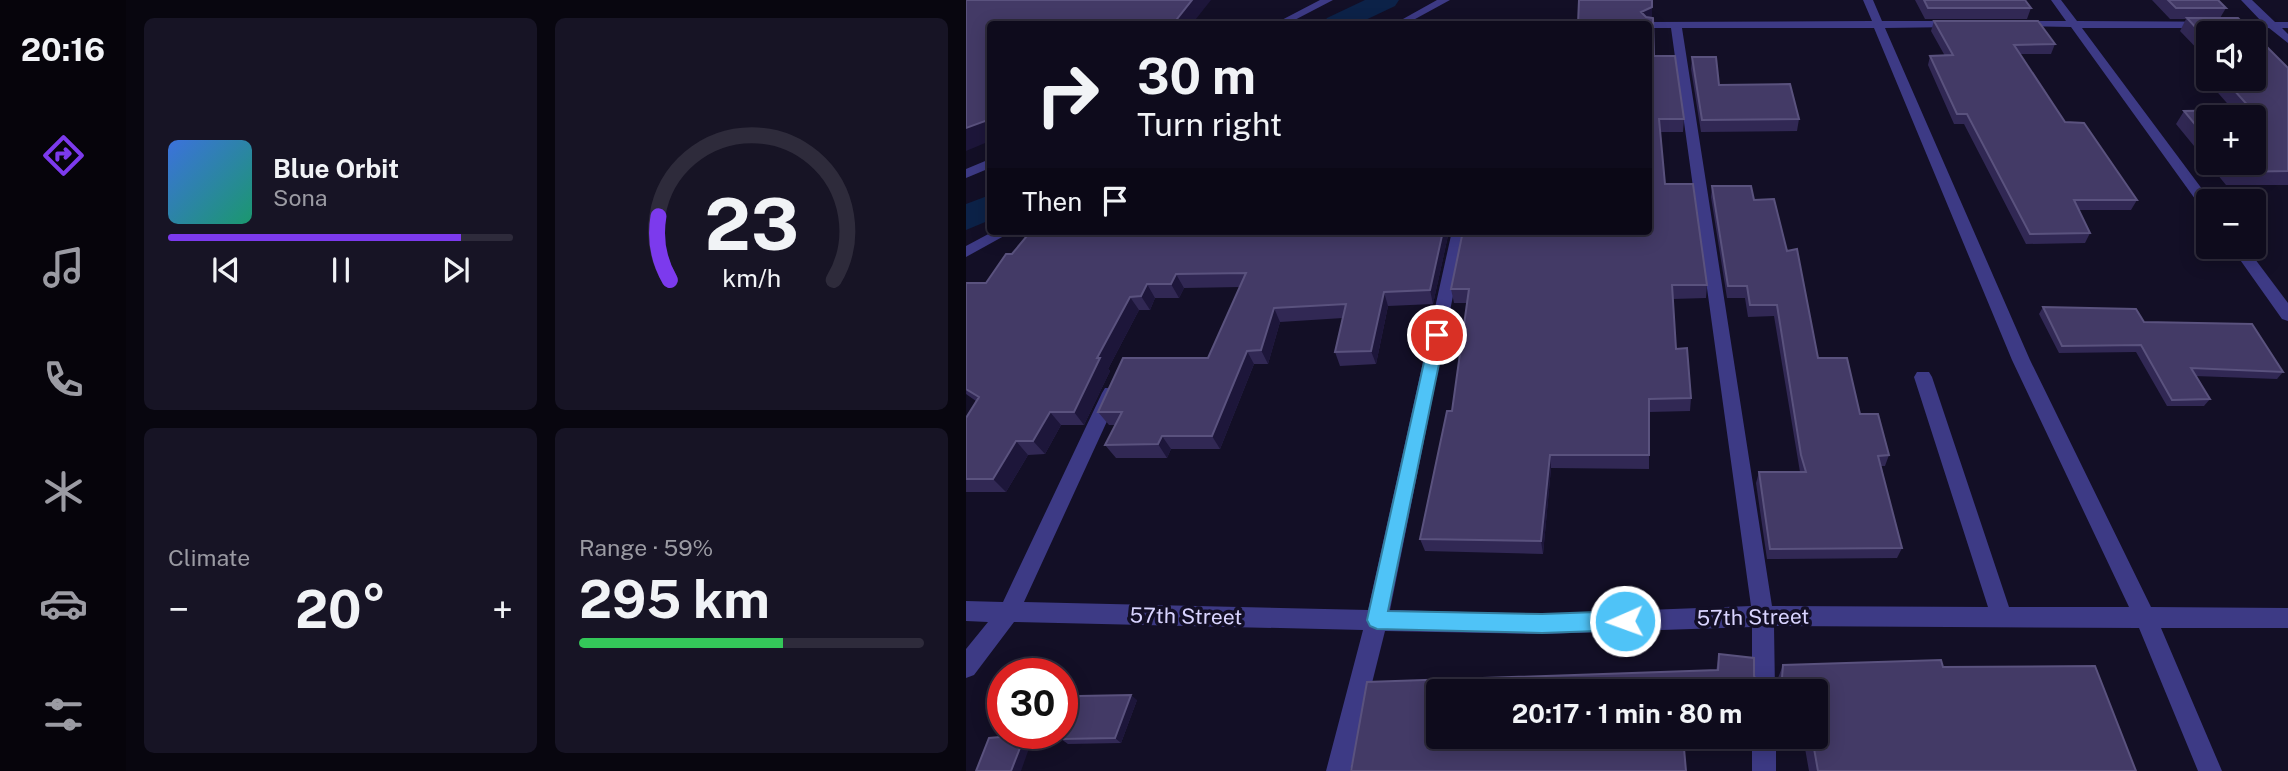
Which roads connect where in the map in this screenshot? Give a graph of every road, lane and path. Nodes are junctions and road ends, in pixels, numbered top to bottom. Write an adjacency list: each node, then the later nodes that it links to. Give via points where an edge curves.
1 (1328, 0): 6 (street)
2 (1445, 0): 7 (street)
3 (1868, 0): 8 (street)
4 (2056, 0): 11 (street)
5 (2246, 0): 14 (street)
6 (1285, 21)
7 (1405, 21)
8 (1878, 24): 9 (street); 13 (street); 32 (street, via 2021,360)
9 (1975, 24)
10 (2003, 24): 11 (street)
11 (2072, 24): 14 (street); 19 (street)
12 (1652, 25): 13 (street)
13 (1676, 25): 29 (street)
14 (2273, 25): 15 (street); 16 (street)
15 (2288, 25)
16 (2288, 40)
17 (987, 164): 18 (street)
18 (966, 174)
19 (2196, 191)
20 (998, 235): 22 (street)
21 (1458, 235): 33 (street)
22 (966, 252)
23 (2247, 259): 24 (street)
24 (2288, 315)
25 (1121, 373): 28 (street)
26 (1923, 377): 30 (street)
27 (966, 611): 28 (street, 57th Street)
28 (1009, 612): 33 (street, 57th Street); 34 (street)
29 (1763, 616): 30 (street, 57th Street); 33 (street, 57th Street, via 1542,624); 35 (street)
30 (2002, 618): 32 (street, 57th Street)
31 (2288, 618): 32 (street, 57th Street)
32 (2146, 619): 39 (street)
33 (1377, 620): 37 (street)
34 (966, 667)
35 (1764, 679)
36 (1764, 749): 38 (street)
37 (1338, 771)
38 (1764, 771)
39 (2210, 771)

